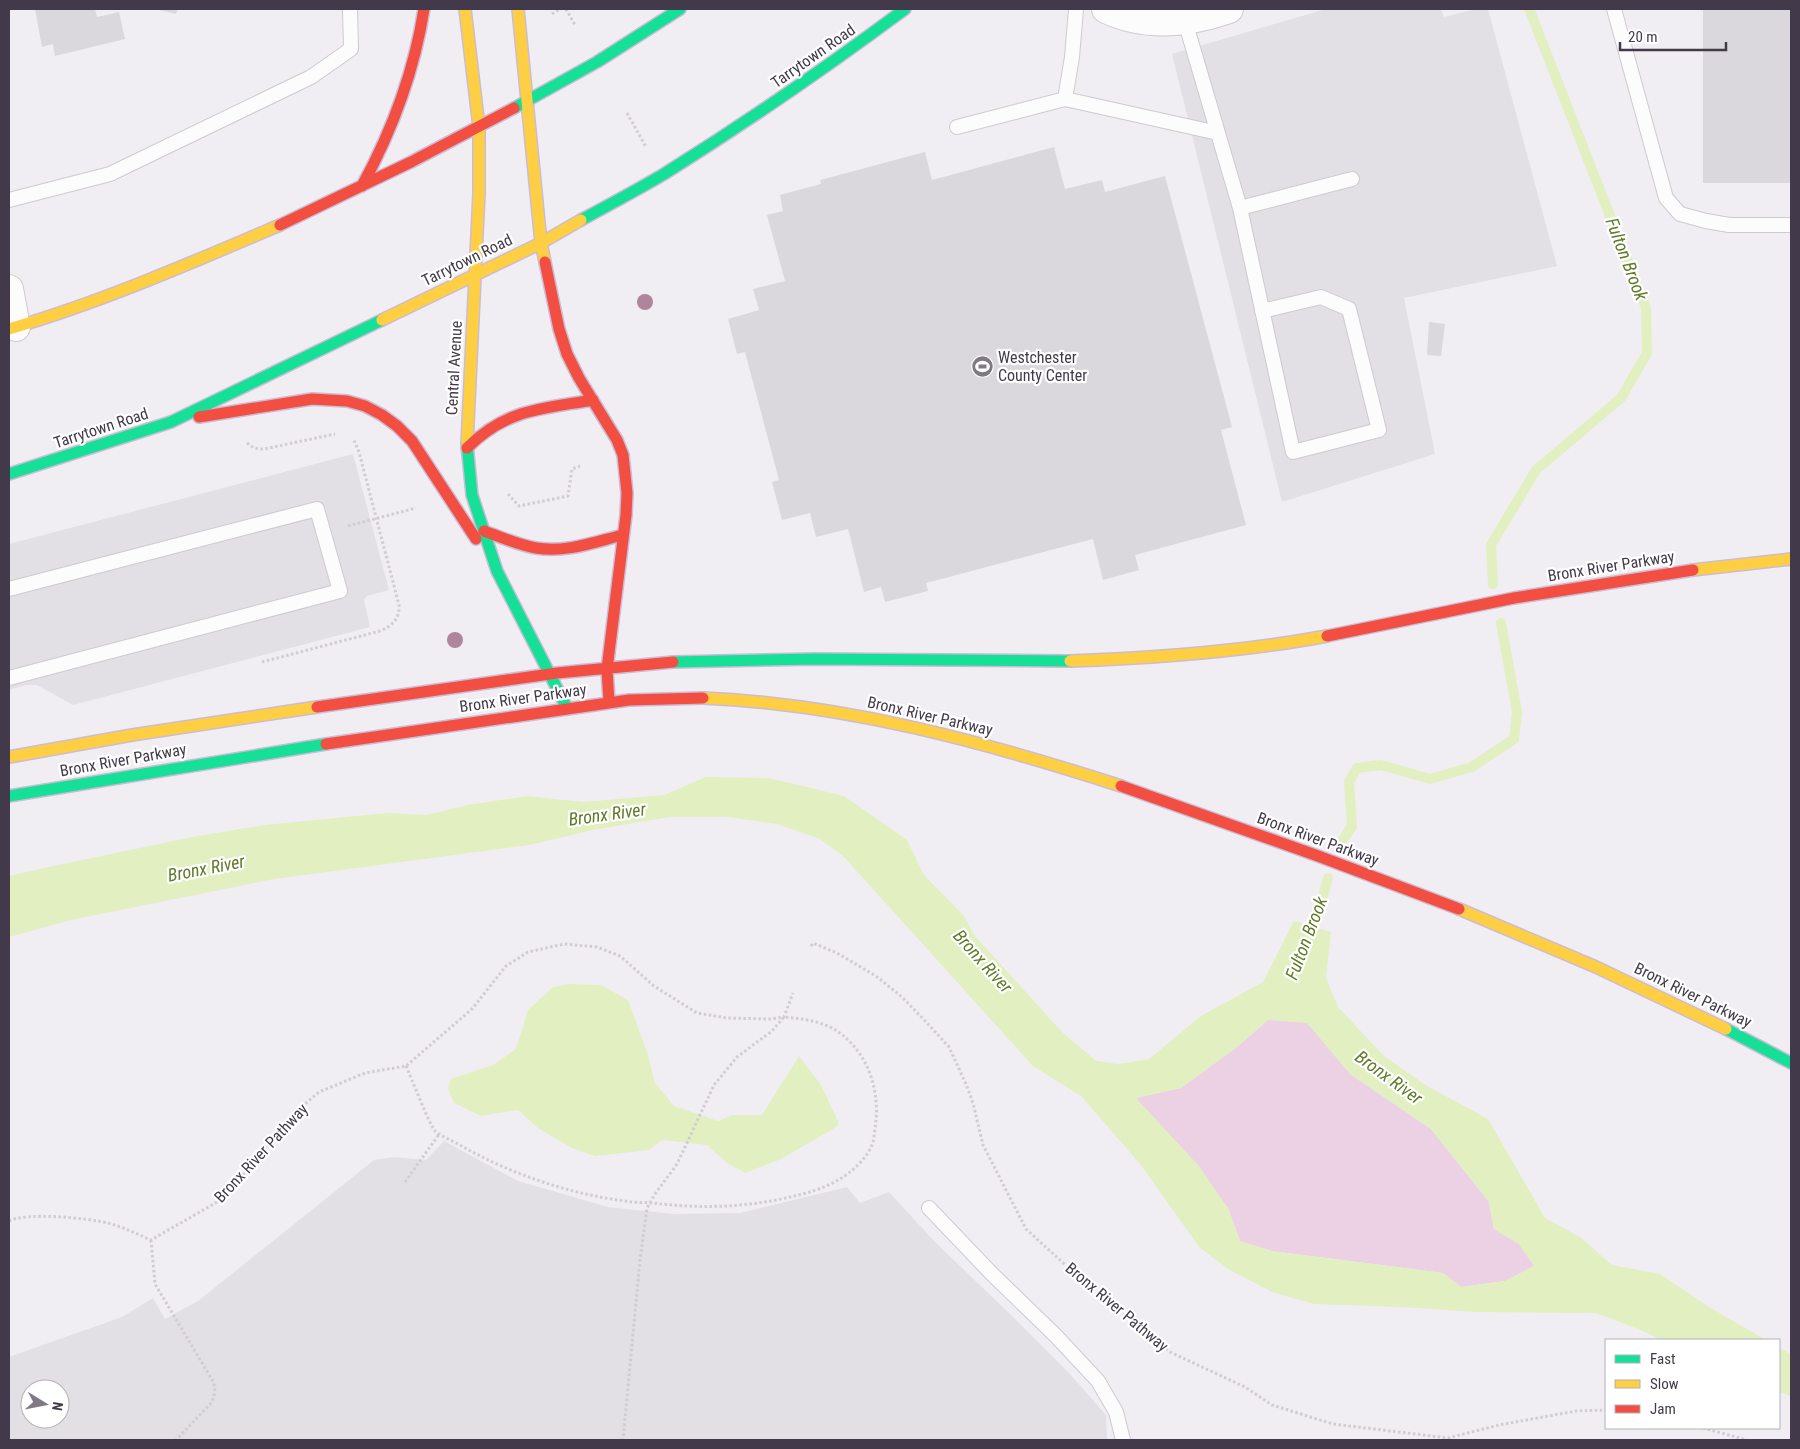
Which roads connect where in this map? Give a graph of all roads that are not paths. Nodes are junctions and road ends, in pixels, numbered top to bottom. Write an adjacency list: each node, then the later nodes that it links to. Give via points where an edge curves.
1 (350, 9): 19 (lane, via 351,49 311,77 110,174)
2 (424, 9): 18 (main road, via 405,96 382,150)
3 (466, 9): 14 (main road, Central Avenue)
4 (518, 9): 13 (main road)
5 (680, 9): 13 (main road)
6 (905, 9): 22 (main road, Tarrytown Road, via 730,132 662,175)
7 (1076, 9): 12 (lane)
8 (1106, 9): 11 (street, via 1158,22)
9 (1229, 9): 11 (street)
10 (1614, 9): 21 (lane, via 1666,198 1680,214 1706,221 1729,225)
11 (1185, 21): 16 (lane)
12 (1065, 99): 15 (lane); 16 (lane)
13 (527, 102): 14 (main road); 22 (main road)
14 (479, 127): 18 (main road); 23 (main road, Central Avenue)
15 (957, 127)
16 (1218, 132): 20 (lane)
17 (1352, 178): 20 (lane)
18 (362, 186): 26 (main road, via 207,257)
19 (9, 200)
20 (1240, 208): 25 (lane)
21 (1791, 225)
22 (541, 243): 23 (main road, Tarrytown Road); 27 (main road, via 559,329 579,378)
23 (475, 274): 28 (main road, Tarrytown Road); 29 (main road, Central Avenue)
24 (9, 289): 26 (street)
25 (1262, 311): 25 (lane, via 1321,297 1349,309 1379,430 1293,452)
26 (12, 328)
27 (593, 400): 29 (main road, via 539,409 505,420); 32 (main road, via 624,455 628,494)
28 (170, 422): 30 (main road, Tarrytown Road); 34 (main road, via 312,399 347,401 364,406 398,426 412,442)
29 (467, 448): 31 (main road, Central Avenue, via 472,495)
30 (9, 474)
31 (484, 531): 32 (main road, via 517,544 552,550); 34 (main road, Central Avenue)
32 (623, 535): 36 (main road)
33 (1791, 559): 36 (main road, Bronx River Parkway, via 1579,587 1326,637 1200,654 1072,661 714,660)
34 (497, 571): 37 (main road, Central Avenue)
35 (9, 589): 38 (lane, via 317,509 340,591)
36 (607, 669): 37 (main road, Bronx River Parkway); 39 (main road)
37 (548, 674): 40 (main road, Central Avenue); 41 (main road, Bronx River Parkway)
38 (9, 678)
39 (608, 702): 40 (main road, Bronx River Parkway); 43 (main road, Bronx River Parkway, via 679,697 787,705 926,730 1047,762 1170,802 1480,917 1641,987)
40 (567, 708): 42 (main road, Bronx River Parkway)
41 (9, 757)
42 (9, 796)
43 (1791, 1063)
44 (929, 1208): 45 (lane, via 1098,1381 1116,1412)
45 (1124, 1440)

